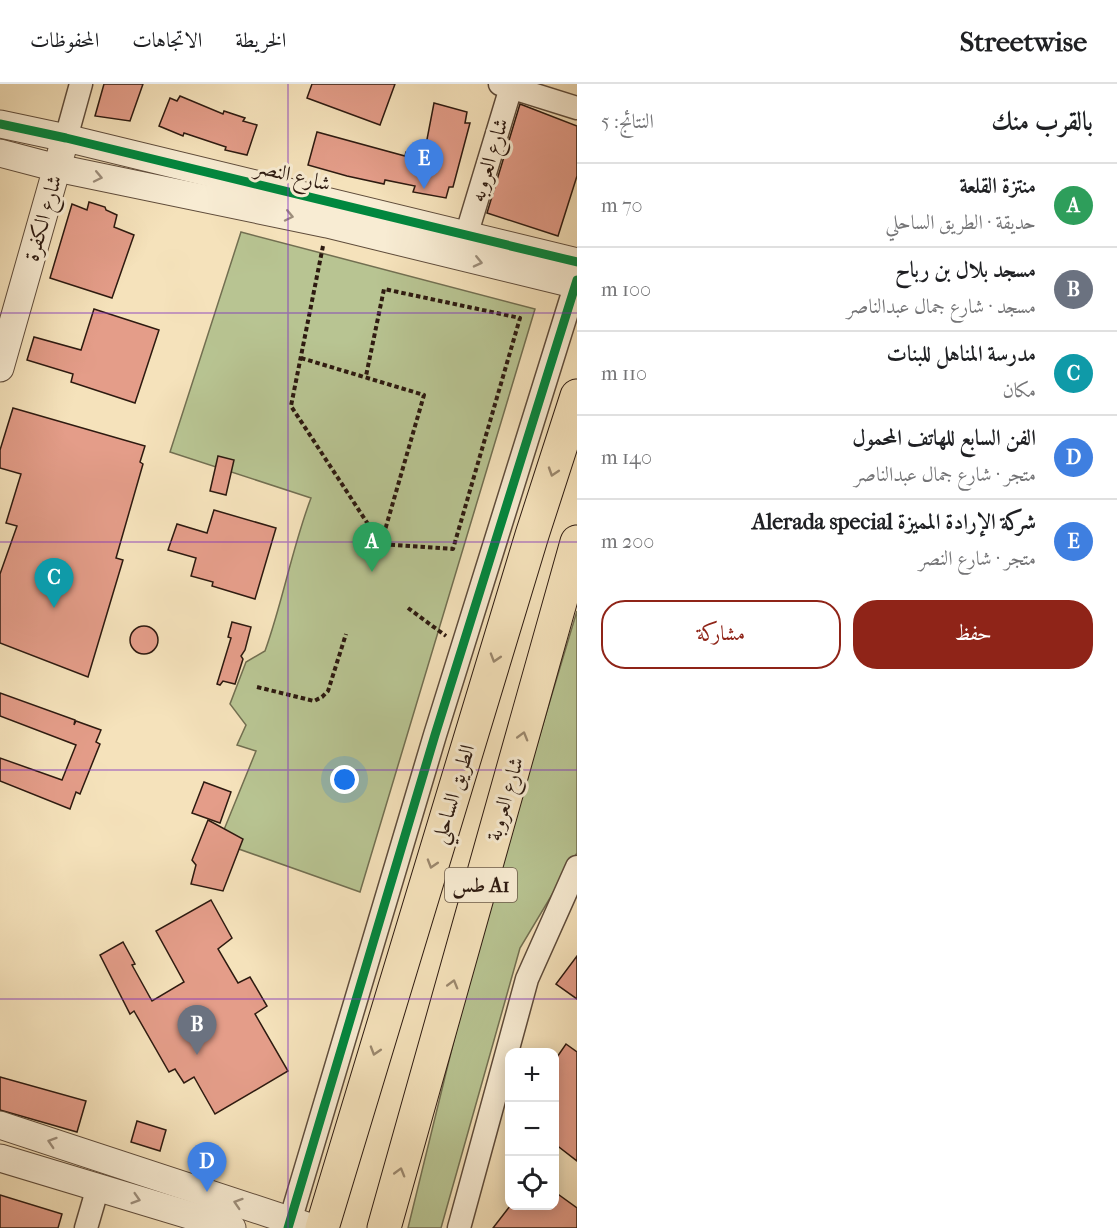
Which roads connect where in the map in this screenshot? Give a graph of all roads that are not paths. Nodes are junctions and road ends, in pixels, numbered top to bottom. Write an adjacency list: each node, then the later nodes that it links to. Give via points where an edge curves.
1 (81, 84): 5 (street)
2 (507, 85): 3 (street); 8 (street, شارع العروبه)
3 (577, 108)
4 (0, 124): 5 (street, شارع النصر)
5 (66, 138): 7 (street, شارع الكفرة); 8 (street, شارع النصر)
6 (0, 153): 7 (street, شارع النصر)
7 (57, 168): 9 (street, شارع النصر, one-way to 9); 10 (street, شارع الكفرة)
8 (466, 236): 9 (street, شارع النصر)
9 (577, 278): 17 (street, via 462,648)
10 (0, 368)
11 (577, 396): 20 (highway, الطريق الساحلي / طس A1, one-way to 20)
12 (577, 542): 21 (highway, شارع العروبة / طس A1, one-way to 12)
13 (577, 867): 22 (street, via 527,979)
14 (0, 1125): 17 (street, one-way to 14)
15 (0, 1158): 16 (street)
16 (98, 1187): 18 (street); 19 (street, one-way to 19)
17 (297, 1225)
18 (86, 1228)
19 (232, 1228)
20 (322, 1228)
21 (384, 1228)
22 (459, 1228)

